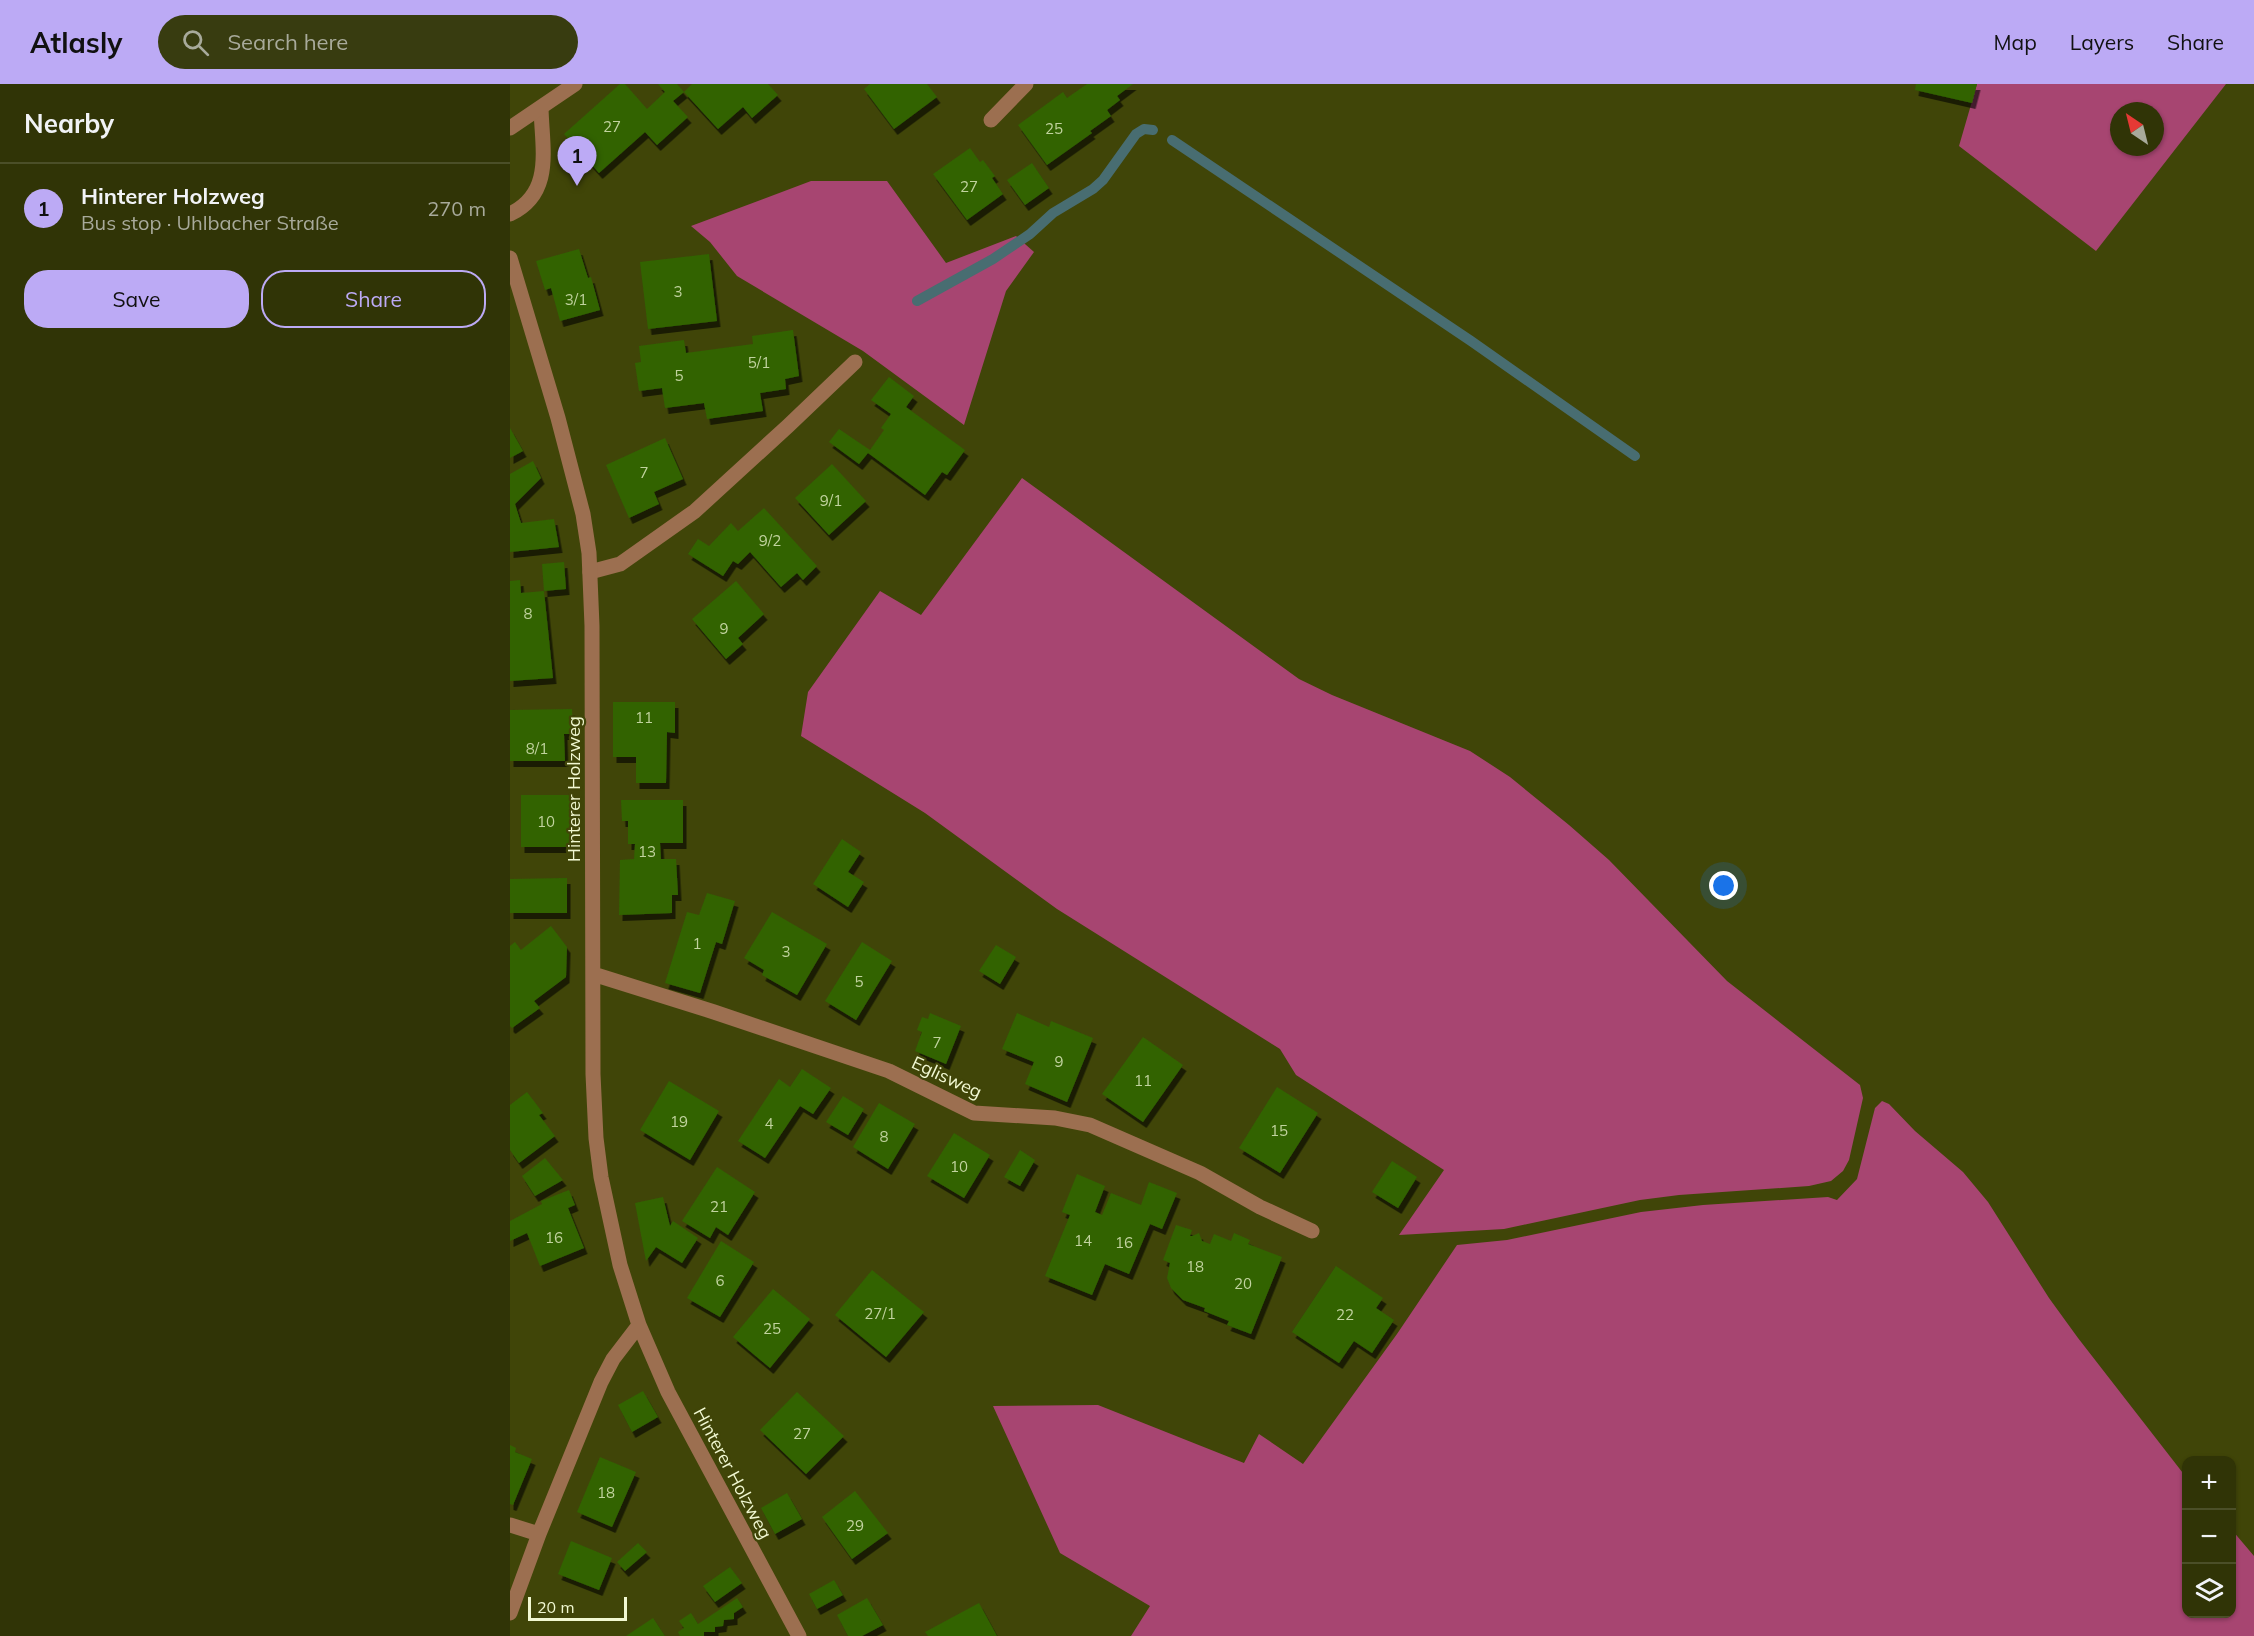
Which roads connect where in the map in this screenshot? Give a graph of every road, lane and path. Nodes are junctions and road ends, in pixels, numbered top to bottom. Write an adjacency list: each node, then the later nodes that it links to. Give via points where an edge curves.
1 (575, 84): 3 (street)
2 (1026, 84): 4 (street)
3 (541, 108): 5 (street); 6 (street, via 541,180 531,200)
4 (991, 120)
5 (510, 128)
6 (510, 214)
7 (510, 258): 9 (street, Hinterer Holzweg, via 577,488)
8 (855, 362): 9 (street, via 695,511 620,564)
9 (590, 572): 10 (street, Hinterer Holzweg)
10 (593, 974): 11 (street, Eglisweg, via 889,1071 974,1113 1055,1118 1090,1125 1200,1173); 12 (street, Hinterer Holzweg, via 598,1159 611,1229)
11 (1312, 1231)
12 (639, 1325): 14 (street, via 601,1382); 16 (street, Hinterer Holzweg, via 668,1392)
13 (510, 1525): 14 (street)
14 (539, 1534): 15 (street)
15 (510, 1613)
16 (799, 1636)

